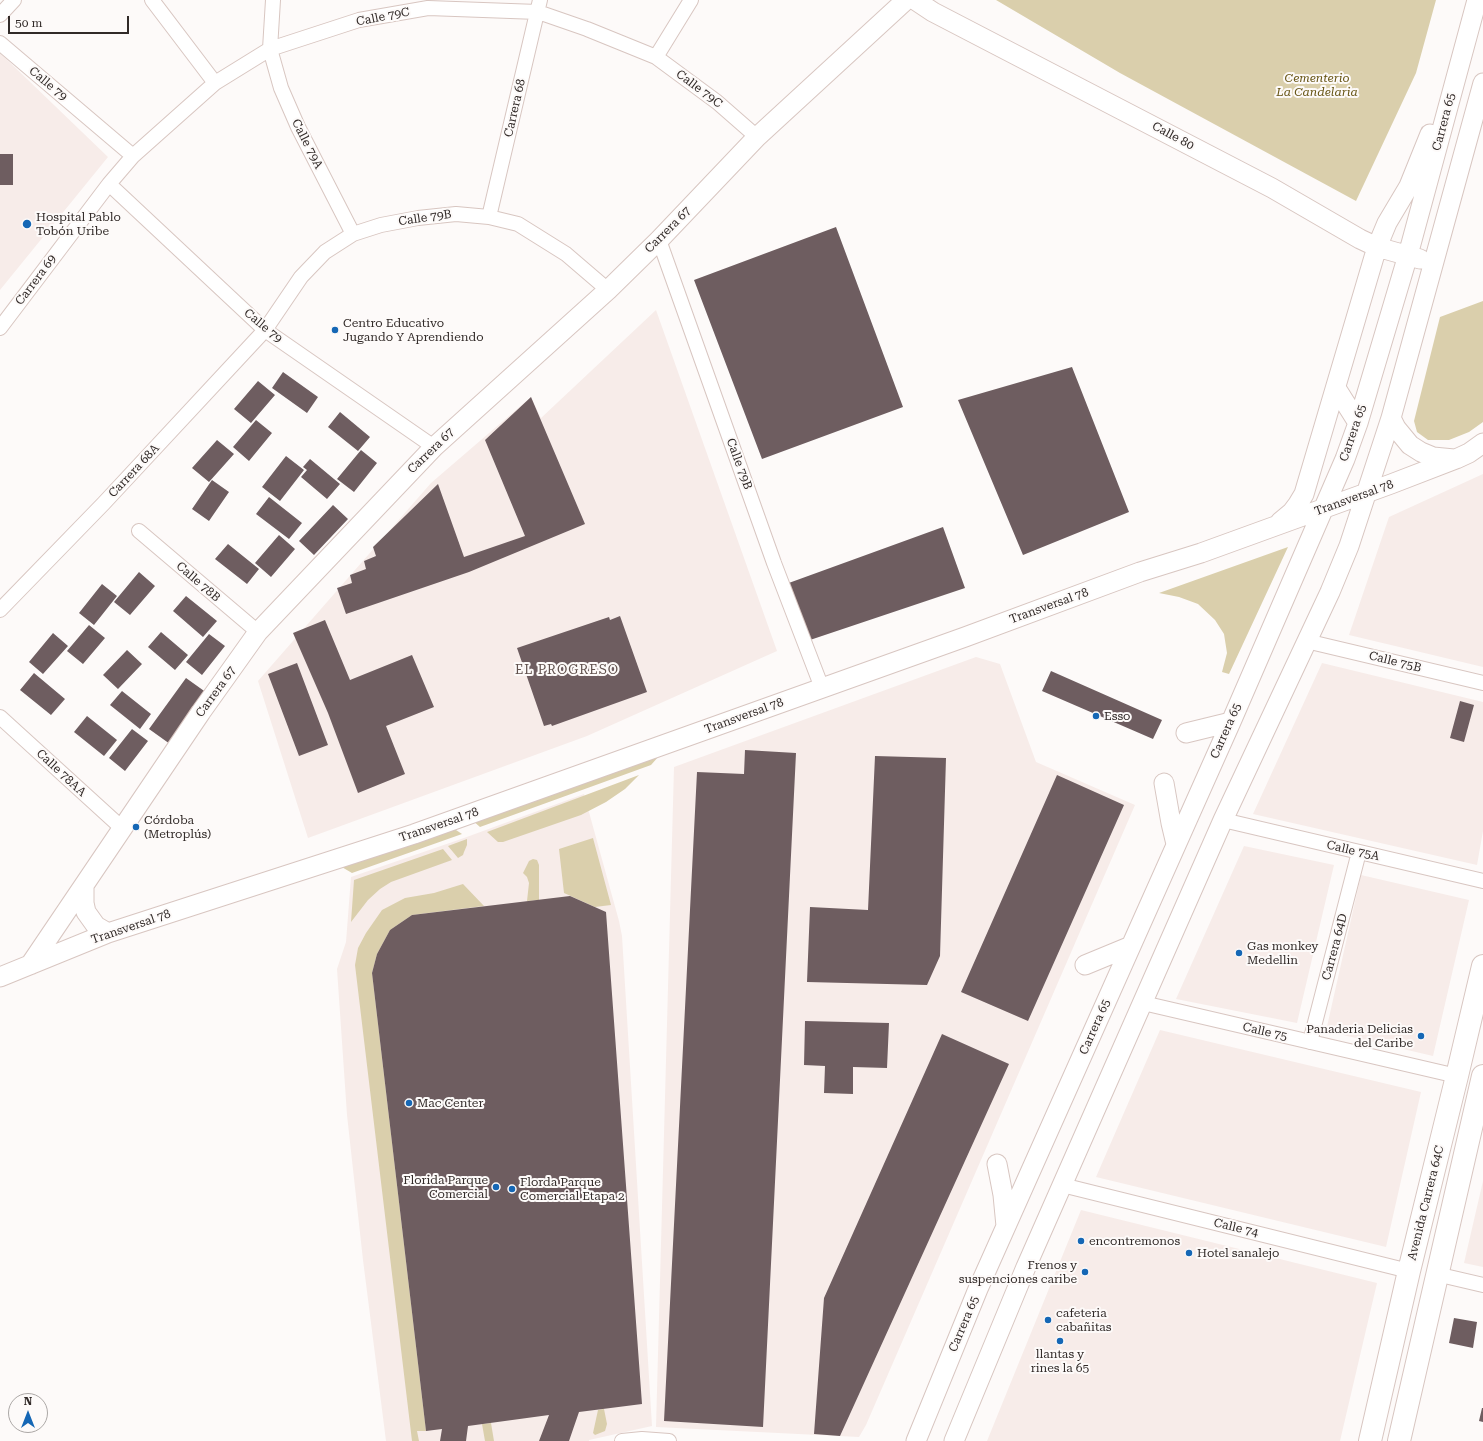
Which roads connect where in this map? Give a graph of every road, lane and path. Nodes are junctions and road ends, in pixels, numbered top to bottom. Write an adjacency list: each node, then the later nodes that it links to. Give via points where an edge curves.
1 (14, 0): 10 (street)
2 (152, 0): 15 (street)
3 (273, 0): 12 (street)
4 (691, 0): 14 (street)
5 (906, 0): 17 (main road, Carrera 67)
6 (915, 0): 23 (main road, Calle 80, via 933,12 1272,188)
7 (1477, 0): 13 (main road, Carrera 65)
8 (428, 4): 9 (street, Calle 79C); 12 (street, Calle 79C, via 359,20)
9 (539, 6): 14 (street, Calle 79C); 20 (street, Carrera 68)
10 (0, 15)
11 (0, 43): 18 (street, Calle 79)
12 (270, 49): 15 (street, Calle 79C); 21 (street, Calle 79A, via 280,88)
13 (1463, 50): 23 (main road, via 1409,186 1387,223); 24 (main road, Carrera 65)
14 (656, 57): 17 (street, Calle 79C, via 718,102)
15 (215, 83): 18 (street, Calle 79C)
16 (1483, 83): 25 (main road)
17 (758, 137): 22 (main road, Carrera 67)
18 (133, 156): 19 (street, Carrera 69)
19 (109, 184): 27 (street, Carrera 69); 28 (street, Calle 79)
20 (489, 217): 21 (street, Calle 79B, via 456,214 418,218 381,225); 26 (street, Calle 79B, via 518,224 566,254)
21 (353, 234): 28 (street, Calle 79B, via 325,252 301,278)
22 (659, 240): 26 (main road, Carrera 67); 43 (street, Calle 79B, via 774,563)
23 (1377, 247): 24 (main road, Calle 80); 29 (main road)
24 (1408, 256): 25 (main road, Calle 80); 31 (main road, Carrera 65)
25 (1434, 263): 30 (main road)
26 (608, 290): 33 (main road, Carrera 67)
27 (0, 328)
28 (265, 330): 33 (street, Calle 79); 39 (street, Carrera 68A)
29 (1336, 388): 31 (main road); 37 (main road, via 1304,494 1292,512)
30 (1391, 418): 34 (main road, via 1410,445 1421,452 1433,457); 35 (main road)
31 (1358, 423): 36 (main road, Carrera 65)
32 (1483, 443): 34 (main road, Transversal 78)
33 (434, 447): 40 (main road, Carrera 67)
34 (1456, 459): 35 (main road, Transversal 78)
35 (1368, 493): 36 (main road, Transversal 78); 41 (main road, via 1341,567)
36 (1323, 509): 37 (main road, Transversal 78); 45 (main road, Carrera 65)
37 (1274, 526): 43 (main road, Transversal 78)
38 (139, 531): 40 (street, Calle 78B)
39 (0, 610)
40 (258, 632): 49 (main road, Carrera 67)
41 (1306, 641): 42 (street, Calle 75B); 48 (main road)
42 (1483, 683)
43 (822, 688): 54 (main road, Transversal 78, via 414,834)
44 (0, 717): 49 (street, Calle 78AA)
45 (1231, 722): 46 (main road); 50 (main road, Carrera 65)
46 (1186, 733)
47 (1164, 783): 50 (main road)
48 (1223, 820): 51 (street, Calle 75A); 60 (main road)
49 (123, 829): 53 (main road, Carrera 67)
50 (1176, 844): 55 (main road, Carrera 65)
51 (1359, 852): 52 (street, Calle 75A); 61 (street, Carrera 64D)
52 (1483, 881)
53 (84, 885): 54 (main road, via 86,912 96,926); 56 (main road, Carrera 67)
54 (108, 934): 56 (main road, Transversal 78)
55 (1131, 946): 57 (main road); 66 (main road, Carrera 65)
56 (30, 965): 59 (main road, Transversal 78)
57 (1085, 965)
58 (1483, 966): 62 (main road, Avenida Carrera 64C)
59 (0, 977)
60 (1143, 1003): 61 (street, Calle 75); 65 (main road)
61 (1310, 1042): 62 (street, Calle 75)
62 (1457, 1076): 67 (main road, Avenida Carrera 64C)
63 (1483, 1080): 68 (main road)
64 (997, 1164): 66 (main road)
65 (1062, 1185): 67 (street, Calle 74); 73 (main road)
66 (1006, 1226): 72 (main road, Carrera 65)
67 (1409, 1271): 74 (main road, Avenida Carrera 64C)
68 (1436, 1274): 69 (street); 75 (main road)
69 (1483, 1285)
70 (622, 1441): 71 (street)
71 (669, 1441)
72 (916, 1441)
73 (954, 1441)
74 (1370, 1441)
75 (1399, 1441)

